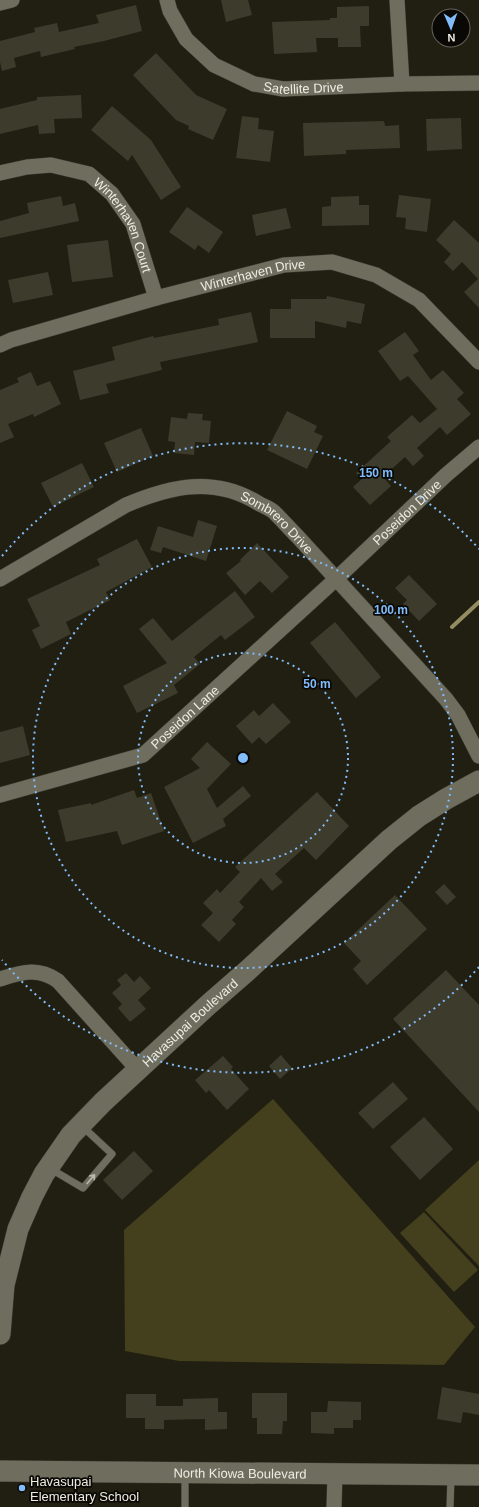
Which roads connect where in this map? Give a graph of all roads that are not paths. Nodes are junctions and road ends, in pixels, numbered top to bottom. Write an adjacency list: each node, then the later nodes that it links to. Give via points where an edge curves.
1 (12, 0): 4 (street)
2 (167, 0): 6 (street, Satellite Drive, via 170,11 186,39 214,65 254,84 283,89)
3 (398, 0): 6 (street)
4 (0, 3)
5 (479, 83): 6 (street, Satellite Drive)
6 (402, 84)
7 (0, 173): 8 (street, Winterhaven Court, via 51,165 89,174 112,194 133,224)
8 (156, 298): 9 (street, Winterhaven Drive); 10 (street, Winterhaven Drive, via 284,265 332,262 376,275 419,300)
9 (0, 345)
10 (479, 362)
11 (479, 447): 13 (street, Poseidon Drive)
12 (0, 579): 13 (street, Sombrero Drive, via 126,505 146,496 196,486 213,487 248,497 273,512)
13 (336, 580): 14 (street, Sombrero Drive, via 446,699 458,715); 16 (street, Poseidon Lane, via 143,755)
14 (479, 756)
15 (479, 781): 18 (street, Havasupai Boulevard, via 419,816 389,840)
16 (0, 795)
17 (0, 979): 18 (street, via 28,972 41,972 51,976)
18 (138, 1070): 19 (street, Havasupai Boulevard)
19 (81, 1125): 20 (street, Havasupai Boulevard, via 71,1135); 20 (lane, one-way to 19, via 83,1188 112,1154)
20 (49, 1168): 21 (street, Havasupai Boulevard, via 32,1197 18,1229)
21 (2, 1285): 22 (street, Havasupai Boulevard)
22 (0, 1334)
23 (0, 1471): 24 (street, North Kiowa Boulevard)
24 (185, 1472): 25 (street, North Kiowa Boulevard); 28 (lane)
25 (335, 1474): 26 (street, North Kiowa Boulevard); 29 (street)
26 (452, 1474): 27 (street, North Kiowa Boulevard); 30 (lane)
27 (479, 1475)
28 (185, 1507)
29 (334, 1507)
30 (450, 1507)

